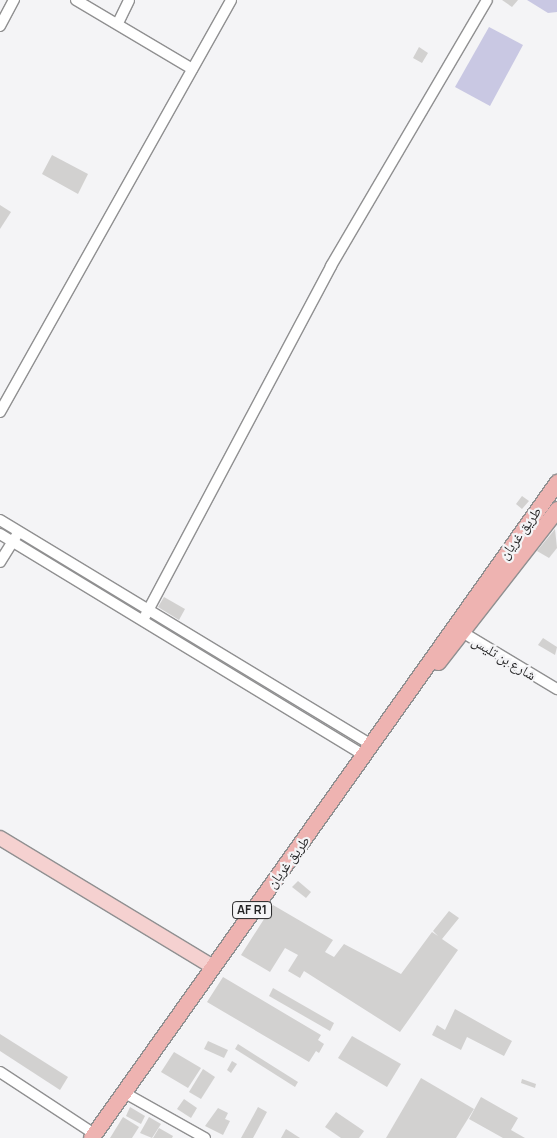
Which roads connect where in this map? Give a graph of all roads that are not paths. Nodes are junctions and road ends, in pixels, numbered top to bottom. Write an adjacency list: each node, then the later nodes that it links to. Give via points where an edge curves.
1 (14, 0): 6 (street)
2 (76, 0): 7 (street)
3 (129, 0): 7 (street)
4 (231, 0): 9 (street)
5 (487, 0): 18 (street, via 331,266)
6 (3, 12): 8 (street)
7 (118, 23): 9 (street)
8 (0, 26)
9 (192, 70): 10 (street)
10 (0, 412)
11 (557, 482): 20 (highway, طريق غريان)
12 (557, 509): 20 (highway, طريق غريان)
13 (0, 520): 14 (street)
14 (19, 531): 16 (street); 18 (street)
15 (0, 534): 16 (street)
16 (13, 541): 17 (street); 19 (street)
17 (0, 562)
18 (149, 607): 19 (street); 22 (street)
19 (143, 620): 22 (street)
20 (458, 630): 21 (street, شارع بن تليس); 22 (highway, طريق غريان / AF R1)
21 (557, 689)
22 (368, 750): 24 (highway, طريق غريان / AF R1)
23 (0, 839): 24 (main road)
24 (211, 966): 26 (highway, طريق غريان / AF R1)
25 (0, 1072): 27 (street)
26 (123, 1092): 27 (highway, طريق غريان / AF R1); 28 (street)
27 (92, 1136)
28 (205, 1138)

